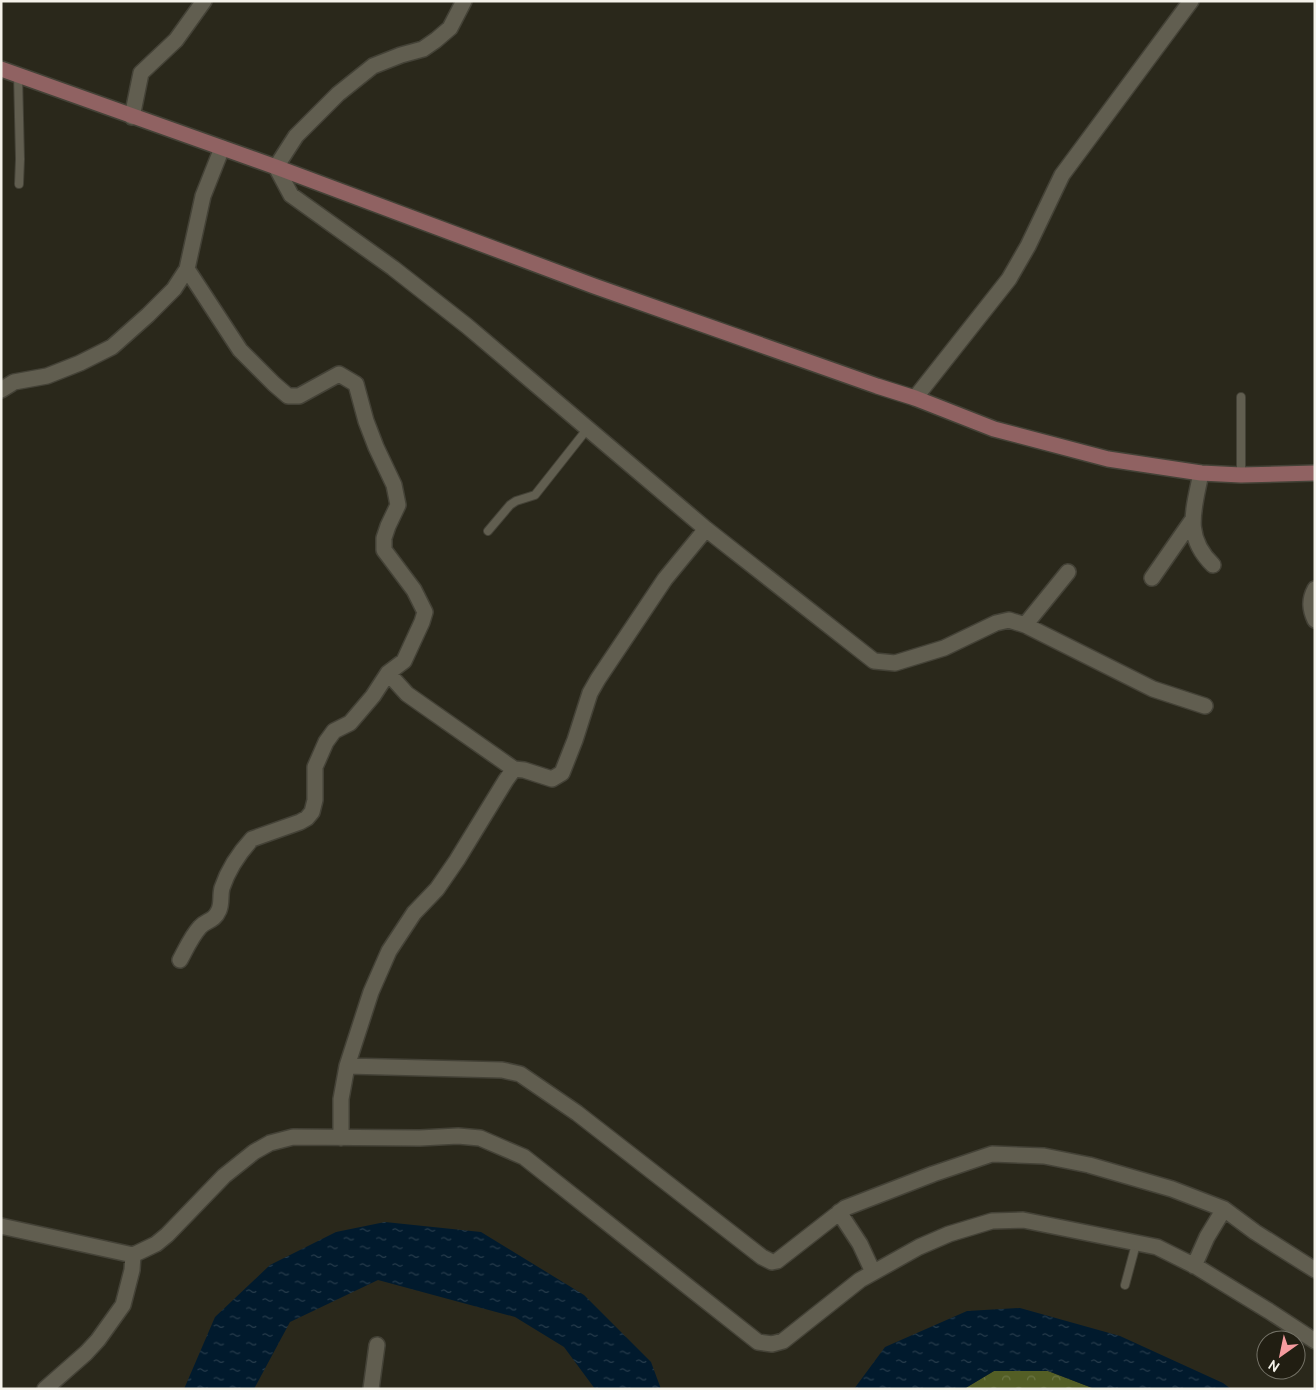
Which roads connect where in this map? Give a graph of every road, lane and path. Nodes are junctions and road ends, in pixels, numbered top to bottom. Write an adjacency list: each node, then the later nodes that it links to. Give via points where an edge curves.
1 (204, 1): 6 (street, via 176,40 141,73)
2 (464, 1): 8 (street, via 450,28 436,40 423,49 373,66 338,94 296,136)
3 (1191, 1): 13 (street, via 1062,175 1009,279)
4 (1, 69): 5 (main road)
5 (18, 76): 6 (main road); 9 (lane)
6 (132, 117): 7 (main road)
7 (222, 148): 8 (main road); 10 (street, via 203,196)
8 (276, 167): 13 (main road, via 613,292); 14 (street, via 290,195 467,326)
9 (19, 184)
10 (187, 269): 11 (street, via 174,289 112,347 47,376 14,382); 27 (street, via 240,350 288,396 299,396 339,374 356,384 366,421 394,485 398,505 384,538 384,550 414,590 425,612 404,661)
11 (1, 390)
12 (1242, 397): 17 (lane)
13 (915, 398): 15 (main road, via 994,429 1108,460)
14 (588, 428): 19 (street); 20 (lane, via 535,495 510,505)
15 (1201, 473): 17 (main road); 18 (street)
16 (1315, 473): 17 (main road)
17 (1241, 476)
18 (1193, 519): 21 (street, via 1192,528 1198,548); 23 (street)
19 (706, 529): 26 (street, via 874,661 895,663 944,648 996,623 1009,620); 29 (street, via 665,579 598,679 562,773 552,779)
20 (488, 531)
21 (1213, 565)
22 (1068, 572): 26 (street)
23 (1152, 578)
24 (1315, 589): 25 (street, via 1310,601)
25 (1315, 620)
26 (1025, 625): 28 (street, via 1153,688)
27 (388, 673): 29 (street, via 413,698); 30 (street, via 350,723 334,731 320,752 315,767 312,812 300,822 252,839 247,844 222,889 219,910 213,920 202,925 194,935)
28 (1205, 706)
29 (514, 770): 31 (street, via 437,889 414,913 389,951 371,992)
30 (180, 960)
31 (347, 1066): 32 (street, via 341,1099); 34 (street, via 502,1070 520,1074 577,1113 772,1262)
32 (341, 1138): 37 (street, via 293,1137 270,1143 254,1152 224,1176 167,1235); 40 (street, via 480,1138 524,1157 758,1342 772,1344 784,1341)
33 (1221, 1213): 34 (street, via 1172,1189 1089,1166 1044,1156 992,1154 845,1208); 38 (street); 39 (street)
34 (841, 1216): 40 (street)
35 (1, 1226): 37 (street)
36 (1136, 1244): 38 (street, via 1157,1247); 40 (street, via 1023,1220 992,1221 918,1246); 41 (lane)
37 (133, 1255): 44 (street, via 130,1283 120,1310 98,1340)
38 (1194, 1266): 42 (street)
39 (1315, 1270)
40 (873, 1272)
41 (1125, 1285)
42 (1315, 1341)
43 (377, 1346): 45 (street)
44 (45, 1389)
45 (372, 1389)

